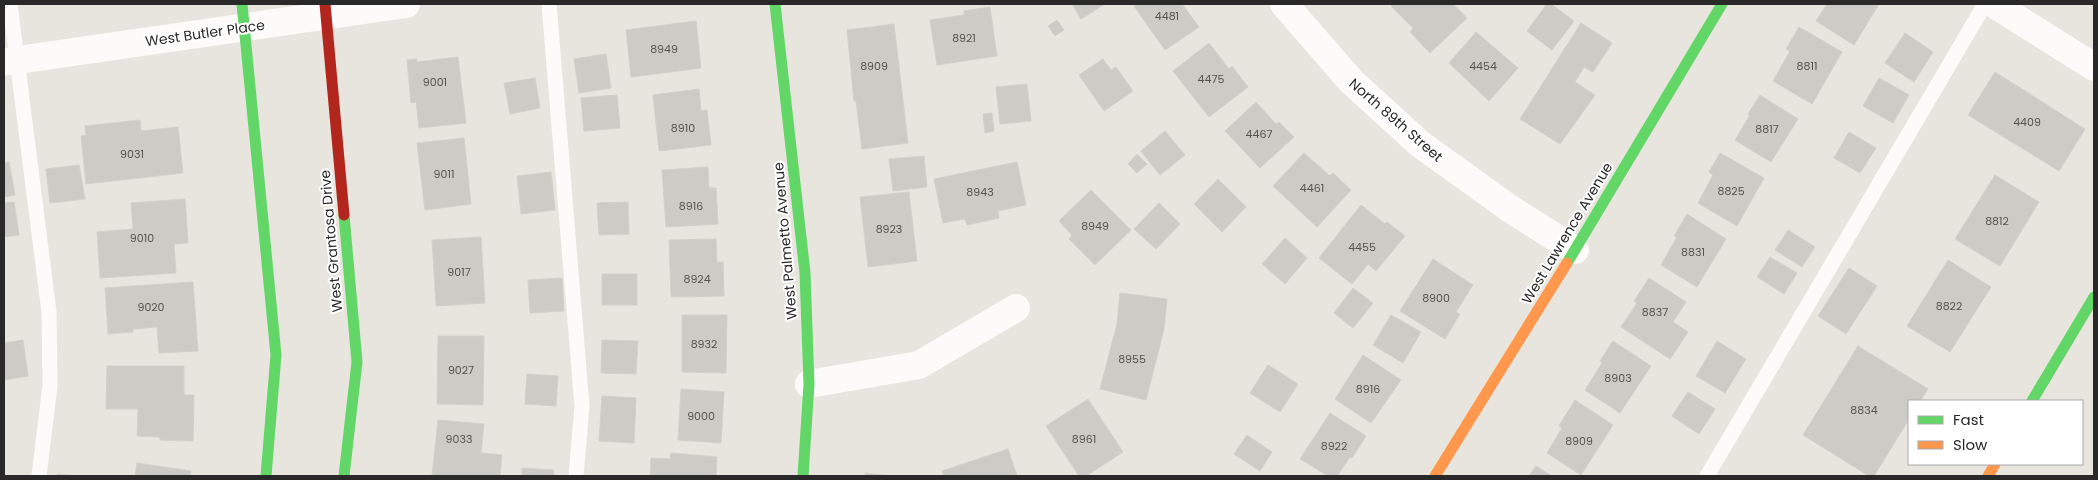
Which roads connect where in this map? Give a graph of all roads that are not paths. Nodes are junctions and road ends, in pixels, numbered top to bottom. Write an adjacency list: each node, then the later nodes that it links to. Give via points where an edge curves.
1 (10, 4): 11 (lane)
2 (406, 4): 9 (street, West Butler Place)
3 (549, 4): 22 (lane, via 582,406)
4 (775, 4): 16 (street, West Palmetto Avenue, via 805,273)
5 (1284, 4): 13 (street, North 89th Street, via 1351,81 1420,144 1509,208)
6 (1722, 4): 13 (street, West Lawrence Avenue)
7 (1985, 4): 25 (lane)
8 (1994, 4): 12 (street)
9 (325, 9): 10 (street, West Butler Place); 21 (street, West Grantosa Drive, via 357,362)
10 (243, 15): 11 (street, West Butler Place); 20 (street, via 276,356)
11 (10, 61): 19 (lane, via 49,312 50,385)
12 (2094, 67)
13 (1575, 250): 24 (street, West Lawrence Avenue)
14 (2094, 296): 17 (street)
15 (1016, 308): 16 (street, via 919,365)
16 (809, 384): 23 (street, West Palmetto Avenue)
17 (2033, 400)
18 (1994, 465): 26 (street)
19 (39, 476)
20 (266, 476)
21 (344, 476)
22 (576, 476)
23 (803, 476)
24 (1435, 476)
25 (1707, 476)
26 (1988, 476)

